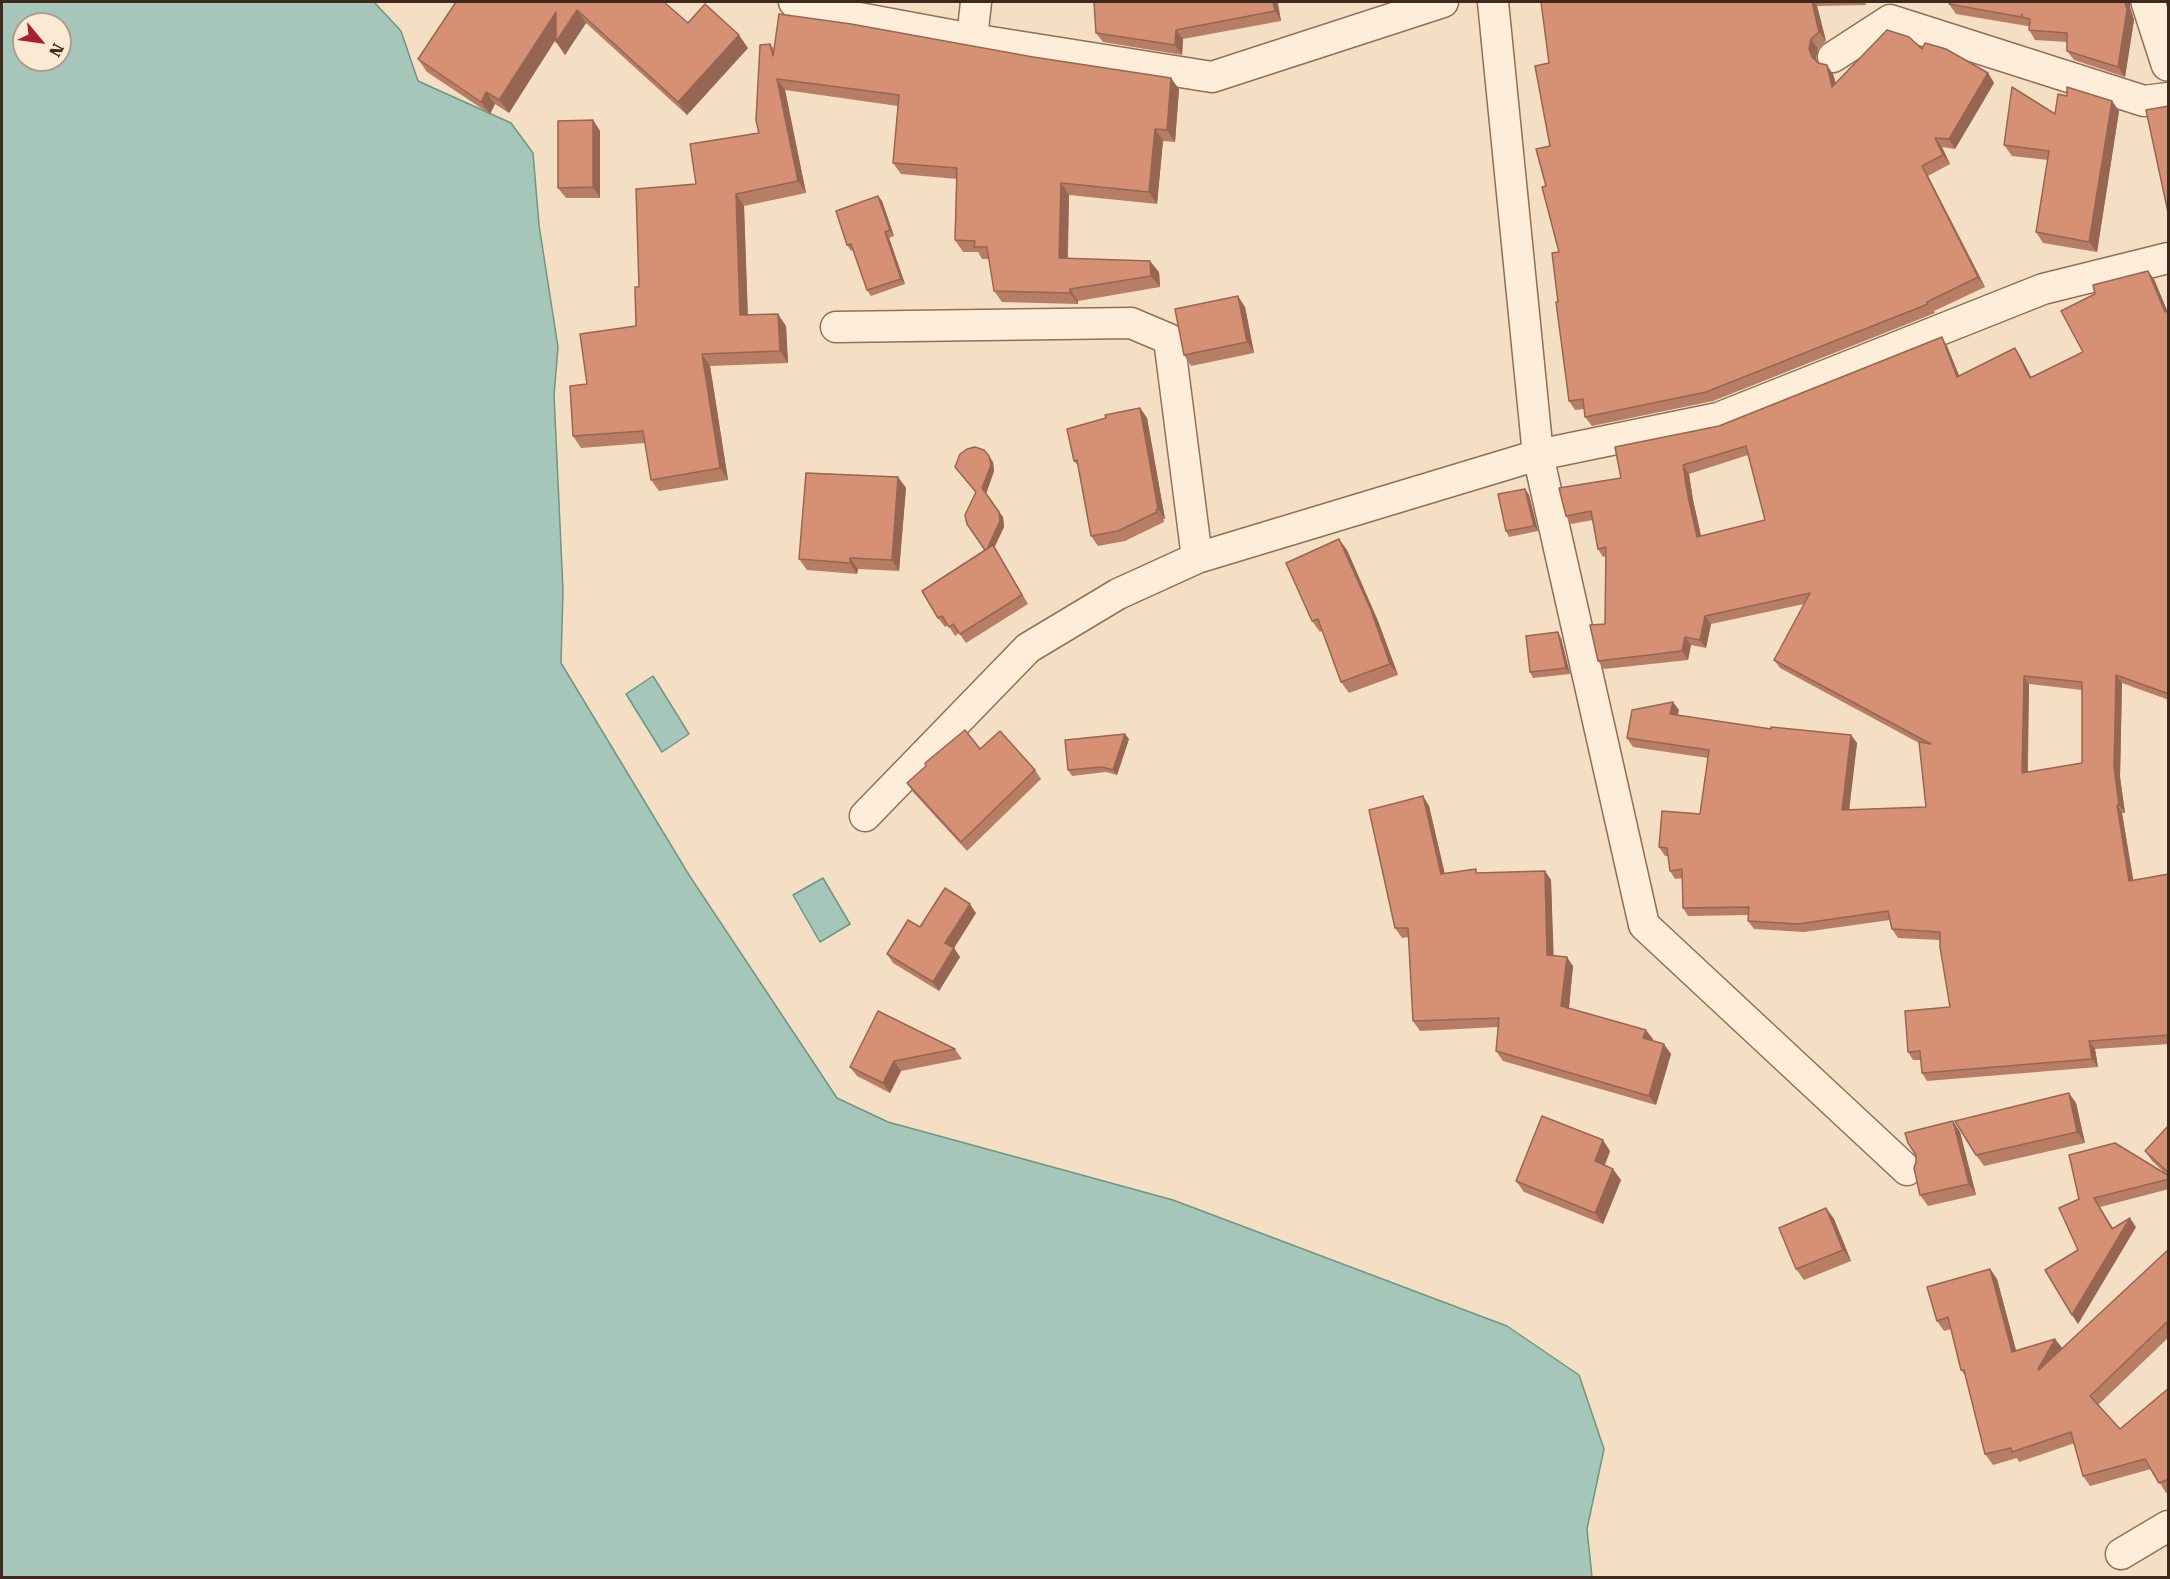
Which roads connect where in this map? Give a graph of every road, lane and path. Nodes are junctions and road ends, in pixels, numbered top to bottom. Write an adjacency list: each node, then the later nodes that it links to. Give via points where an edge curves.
1 (794, 2): 6 (street, via 800,7)
2 (976, 2): 6 (street)
3 (1443, 2): 6 (street, via 1212,77)
4 (1493, 2): 12 (street)
5 (2148, 2): 8 (street)
6 (972, 39)
7 (1833, 57): 9 (street, via 1890,20 2144,101)
8 (2169, 64)
9 (2169, 98)
10 (2169, 258): 12 (street, via 2043,289 1719,418)
11 (836, 327): 13 (street, via 1131,323 1169,339)
12 (1538, 454): 13 (street); 15 (street, via 1644,925)
13 (1197, 558): 14 (street, via 1118,594 1028,648)
14 (865, 816)
15 (1907, 1170)
16 (2169, 1526): 17 (street)
17 (2121, 1554)

